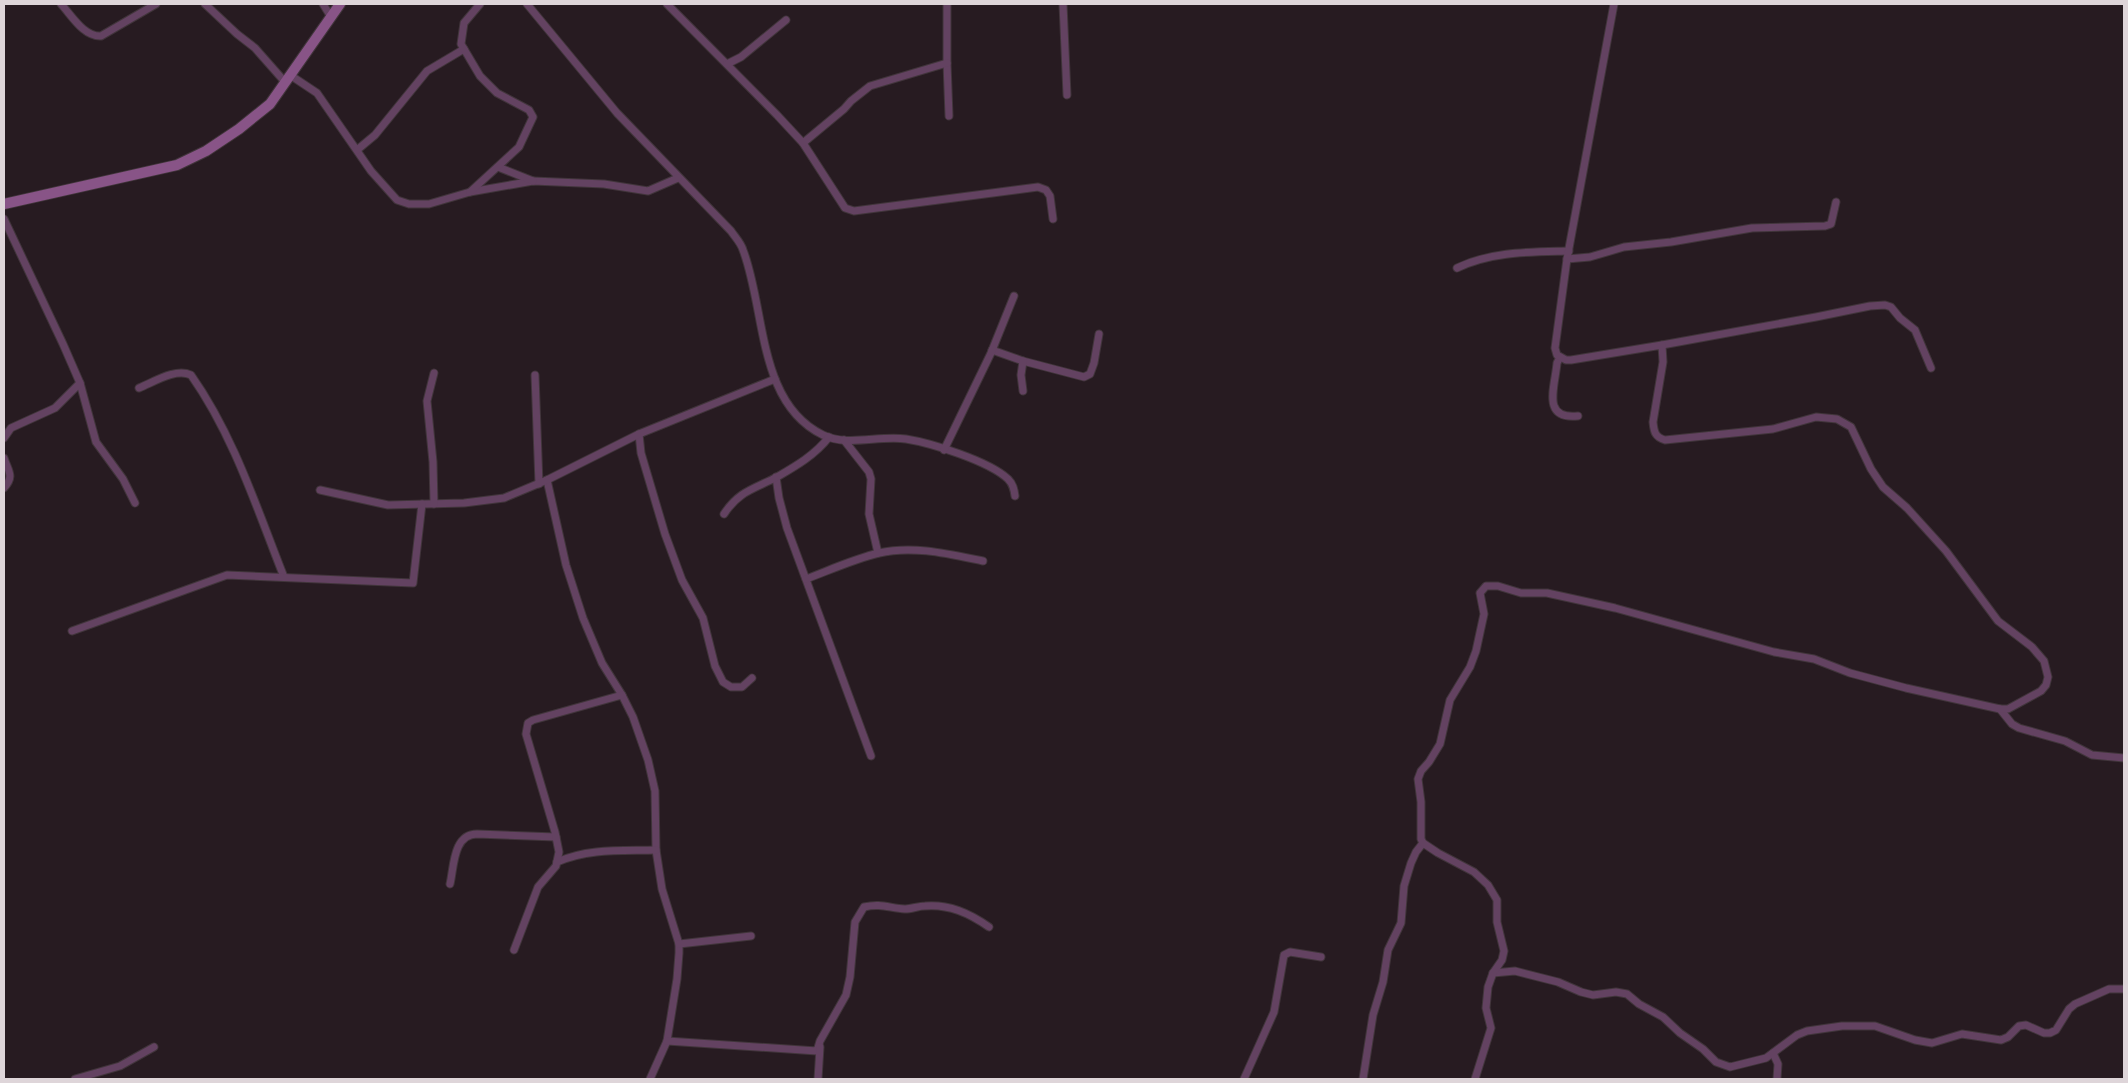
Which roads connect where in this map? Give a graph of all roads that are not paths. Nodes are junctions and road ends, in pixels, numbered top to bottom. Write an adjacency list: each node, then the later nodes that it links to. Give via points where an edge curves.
1 (61, 4): 2 (street, via 88,34 102,36)
2 (156, 4)
3 (205, 4): 17 (street)
4 (323, 4): 12 (street)
5 (340, 4): 12 (main road)
6 (480, 4): 14 (street, via 464,23 461,44)
7 (527, 4): 23 (street, via 617,113)
8 (666, 4): 16 (street)
9 (947, 4): 15 (street)
10 (1063, 4): 18 (street)
11 (1614, 4): 30 (street)
12 (331, 17): 17 (main road)
13 (786, 20): 16 (street, via 741,57)
14 (464, 49): 21 (street, via 427,71 381,128); 22 (street, via 480,76 497,93 529,110 533,116 519,147)
15 (947, 63): 19 (street); 20 (street, via 870,86)
16 (727, 64): 20 (street)
17 (288, 79): 21 (street, via 317,93); 27 (main road, via 270,104 239,129 177,165)
18 (1067, 95)
19 (949, 116)
20 (803, 143): 28 (street, via 845,208 854,211 1038,187 1050,196)
21 (357, 150): 25 (street, via 370,171 397,200 429,204)
22 (498, 168): 24 (street); 25 (street)
23 (678, 178): 24 (street, via 648,191 604,184); 42 (street, via 731,231 743,248)
24 (533, 181): 25 (street)
25 (470, 192)
26 (1836, 202): 31 (street, via 1831,224 1825,226 1752,228)
27 (4, 204)
28 (1053, 218)
29 (4, 219): 43 (street)
30 (1568, 251): 31 (street); 32 (street, via 1518,252 1477,259)
31 (1567, 259): 37 (street, via 1555,348)
32 (1457, 268)
33 (1014, 296): 36 (street)
34 (1099, 334): 38 (street, via 1094,363 1090,374 1084,377)
35 (1662, 345): 37 (street, via 1571,360); 39 (street, via 1885,305 1915,330); 70 (street, via 1663,362 1653,422 1658,438 1670,440 1773,429 1816,417 1837,419 1850,427 1883,487 1907,508 1953,560 1998,621 2032,647 2044,661 2048,677 2041,691 2008,709)
36 (992, 350): 38 (street); 51 (street)
37 (1560, 357): 46 (street, via 1553,406 1563,417)
38 (1023, 362): 45 (street)
39 (1931, 368)
40 (434, 373): 61 (street, via 427,401)
41 (535, 375): 55 (street)
42 (775, 379): 47 (street); 48 (street, via 792,410 806,424)
43 (80, 383): 49 (street, via 55,408 11,428); 59 (street, via 96,442 123,479)
44 (139, 388): 65 (street, via 182,372 191,375 232,446)
45 (1023, 391)
46 (1578, 416)
47 (639, 434): 54 (street); 68 (street, via 641,453 665,534 682,580 703,618 715,666 723,682 731,687 742,686)
48 (829, 437): 50 (street); 53 (street, via 813,454)
49 (4, 438)
50 (844, 440): 51 (street, via 905,439); 63 (street, via 872,479 869,514)
51 (944, 450): 58 (street, via 998,472 1008,479)
52 (4, 458): 56 (street, via 10,476)
53 (776, 477): 62 (street, via 743,492); 66 (street, via 787,528)
54 (547, 480): 55 (street); 69 (street, via 566,566 583,618 602,663)
55 (539, 484): 61 (street, via 504,498)
56 (4, 488)
57 (320, 490): 60 (street, via 383,504)
58 (1015, 496)
59 (135, 503)
60 (422, 504): 61 (street); 65 (street, via 413,583)
61 (434, 504)
62 (724, 514)
63 (878, 553): 64 (street, via 905,550); 66 (street)
64 (982, 561)
65 (284, 577): 67 (street, via 227,574)
66 (806, 579): 71 (street)
67 (72, 631)
68 (752, 678)
69 (622, 695): 73 (street, via 528,723 526,734); 75 (street, via 633,716 655,791)
70 (2000, 709): 72 (street, via 2019,728 2065,741 2092,755); 74 (street, via 1850,673 1814,659 1774,652 1615,608 1547,593 1521,593 1486,586 1480,593 1484,614 1476,651 1450,700 1440,744 1418,780)
71 (871, 756)
72 (2124, 758)
73 (556, 837): 76 (street); 79 (street, via 467,835 458,845)
74 (1423, 844): 85 (street, via 1474,872 1488,885 1497,900 1497,922 1504,951); 95 (street, via 1411,863 1404,886 1401,923 1388,950)
75 (656, 850): 77 (street, via 611,850); 82 (street, via 662,889)
76 (559, 852): 77 (street); 78 (street)
77 (571, 856): 78 (street)
78 (557, 862): 83 (street, via 538,887)
79 (450, 884)
80 (990, 927): 88 (street, via 975,917 948,907 906,909 877,904 864,907 855,922 846,995)
81 (752, 936): 82 (street)
82 (679, 944): 87 (street)
83 (514, 950)
84 (1321, 957): 94 (street, via 1290,952 1284,955 1274,1012)
85 (1493, 973): 90 (street, via 1515,972 1558,982 1593,995 1627,994 1663,1017 1722,1066 1740,1066); 96 (street, via 1486,998 1490,1036)
86 (2124, 988): 90 (street, via 2109,989 2075,1004 2056,1030 2050,1033 2026,1025 2019,1026 2001,1040 1962,1034 1932,1043 1876,1026 1842,1026 1807,1031)
87 (667, 1041): 88 (street, via 817,1051); 92 (street)
88 (820, 1041): 93 (street)
89 (154, 1047): 91 (street, via 120,1066)
90 (1773, 1053): 97 (street, via 1778,1064)
91 (75, 1079)
92 (650, 1079)
93 (818, 1079)
94 (1244, 1079)
95 (1363, 1079)
96 (1475, 1079)
97 (1777, 1079)

